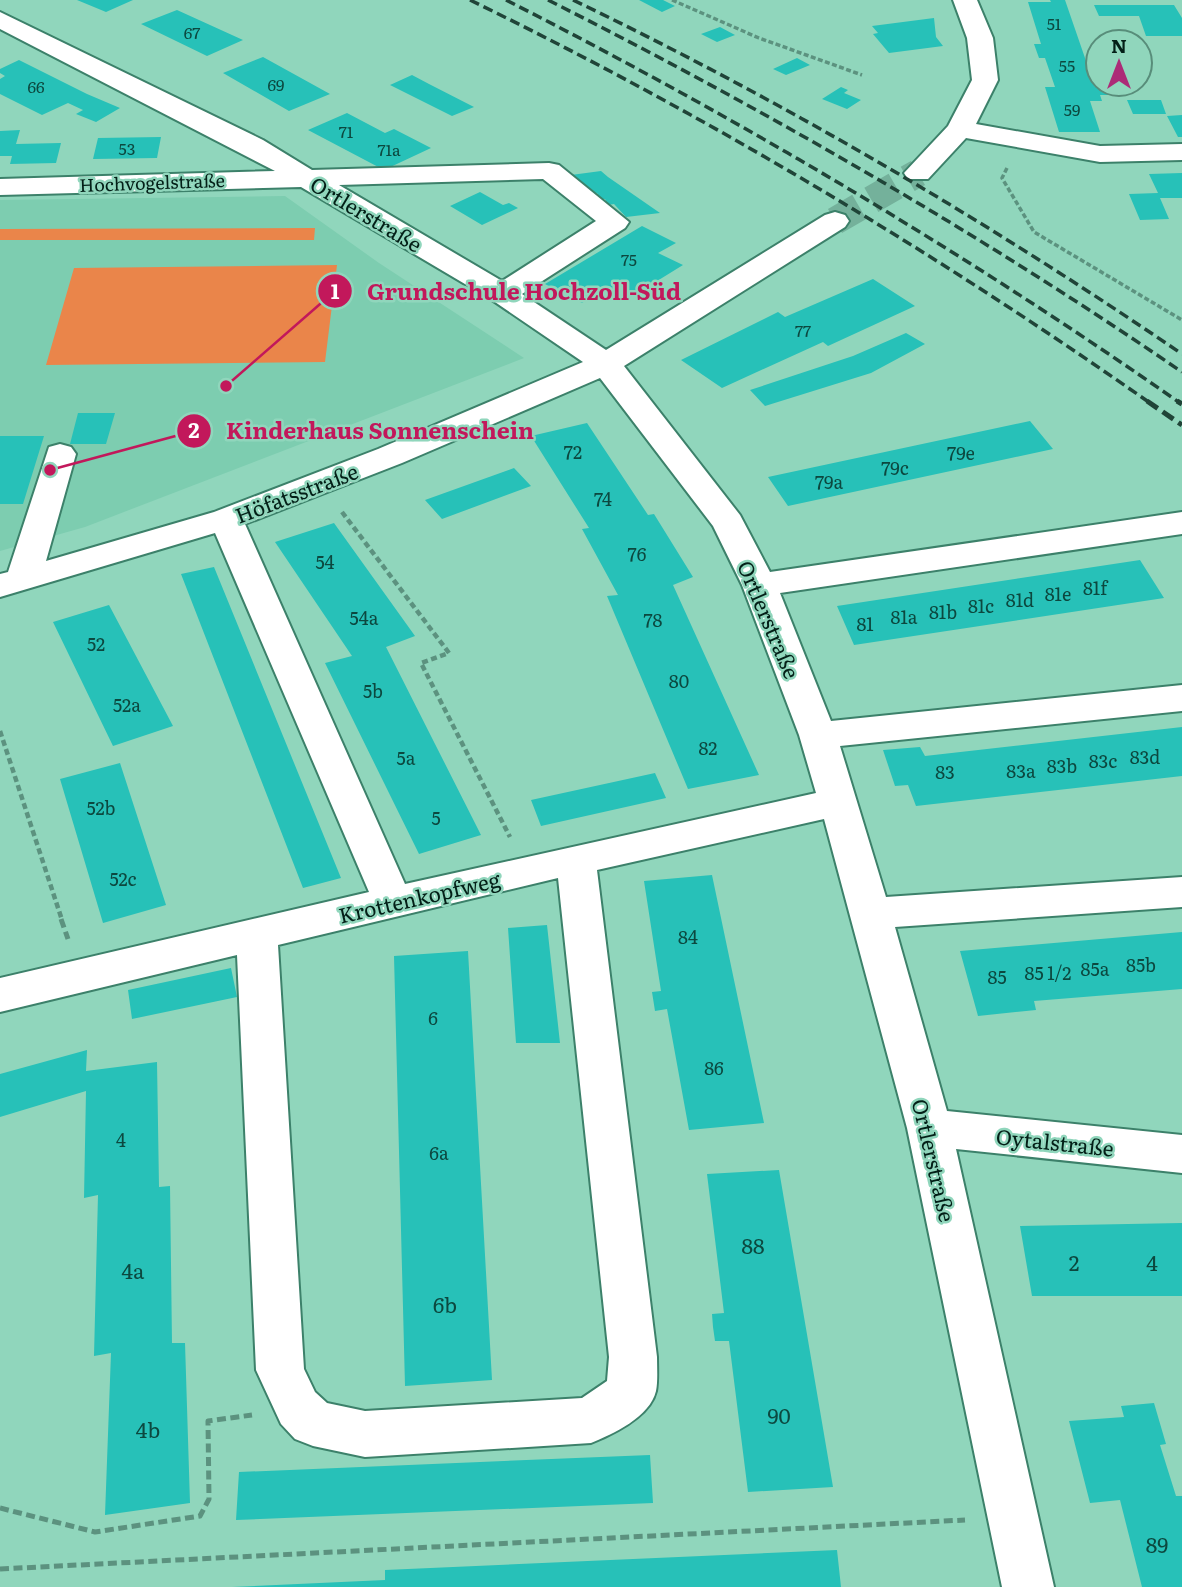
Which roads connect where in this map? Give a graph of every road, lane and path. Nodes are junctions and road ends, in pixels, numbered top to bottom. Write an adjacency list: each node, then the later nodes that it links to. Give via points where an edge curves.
1 (672, 0): 4 (path)
2 (965, 0): 5 (street, via 980,38 985,80)
3 (0, 19): 9 (street, Ortlerstraße)
4 (862, 75)
5 (960, 129): 6 (street); 8 (street)
6 (1019, 142): 7 (street, via 1100,155); 13 (path, via 1002,178 1034,232)
7 (1182, 152)
8 (918, 173)
9 (305, 176): 10 (street, Hochvogelstraße); 12 (street, Ortlerstraße); 12 (street, Hochvogelstraße, via 549,171 615,222)
10 (0, 187)
11 (835, 221): 14 (street, Höfatsstraße)
12 (502, 294): 14 (street, Ortlerstraße)
13 (1182, 320)
14 (606, 364): 16 (street, Höfatsstraße); 20 (street, Ortlerstraße, via 728,523)
15 (61, 454): 19 (street)
16 (321, 483): 17 (street, Höfatsstraße); 26 (path, via 449,653 421,663)
17 (226, 519): 19 (street, Höfatsstraße); 28 (street)
18 (1182, 523): 20 (street)
19 (11, 582)
20 (759, 585): 23 (street, Ortlerstraße)
21 (1182, 698): 23 (street)
22 (0, 731): 31 (path)
23 (818, 735): 24 (street, Ortlerstraße)
24 (839, 802): 25 (street, Krottenkopfweg); 29 (street, Ortlerstraße)
25 (576, 860): 26 (street, Krottenkopfweg); 35 (street, via 633,1357 631,1392 591,1420 365,1434 313,1423)
26 (528, 870): 28 (street, Krottenkopfweg)
27 (1182, 892): 29 (street)
28 (393, 902): 30 (street, Krottenkopfweg)
29 (871, 913): 33 (street, Ortlerstraße)
30 (257, 935): 31 (street, Krottenkopfweg); 35 (street, via 280,1370)
31 (80, 976): 32 (street, Krottenkopfweg)
32 (0, 995)
33 (929, 1128): 34 (street, Oytalstraße); 37 (street, Ortlerstraße)
34 (1182, 1154)
35 (298, 1409): 36 (path, via 208,1421 209,1499 200,1516 95,1532)
36 (0, 1508)
37 (1015, 1521): 38 (path); 39 (street, Ortlerstraße)
38 (0, 1569)
39 (1028, 1587)

